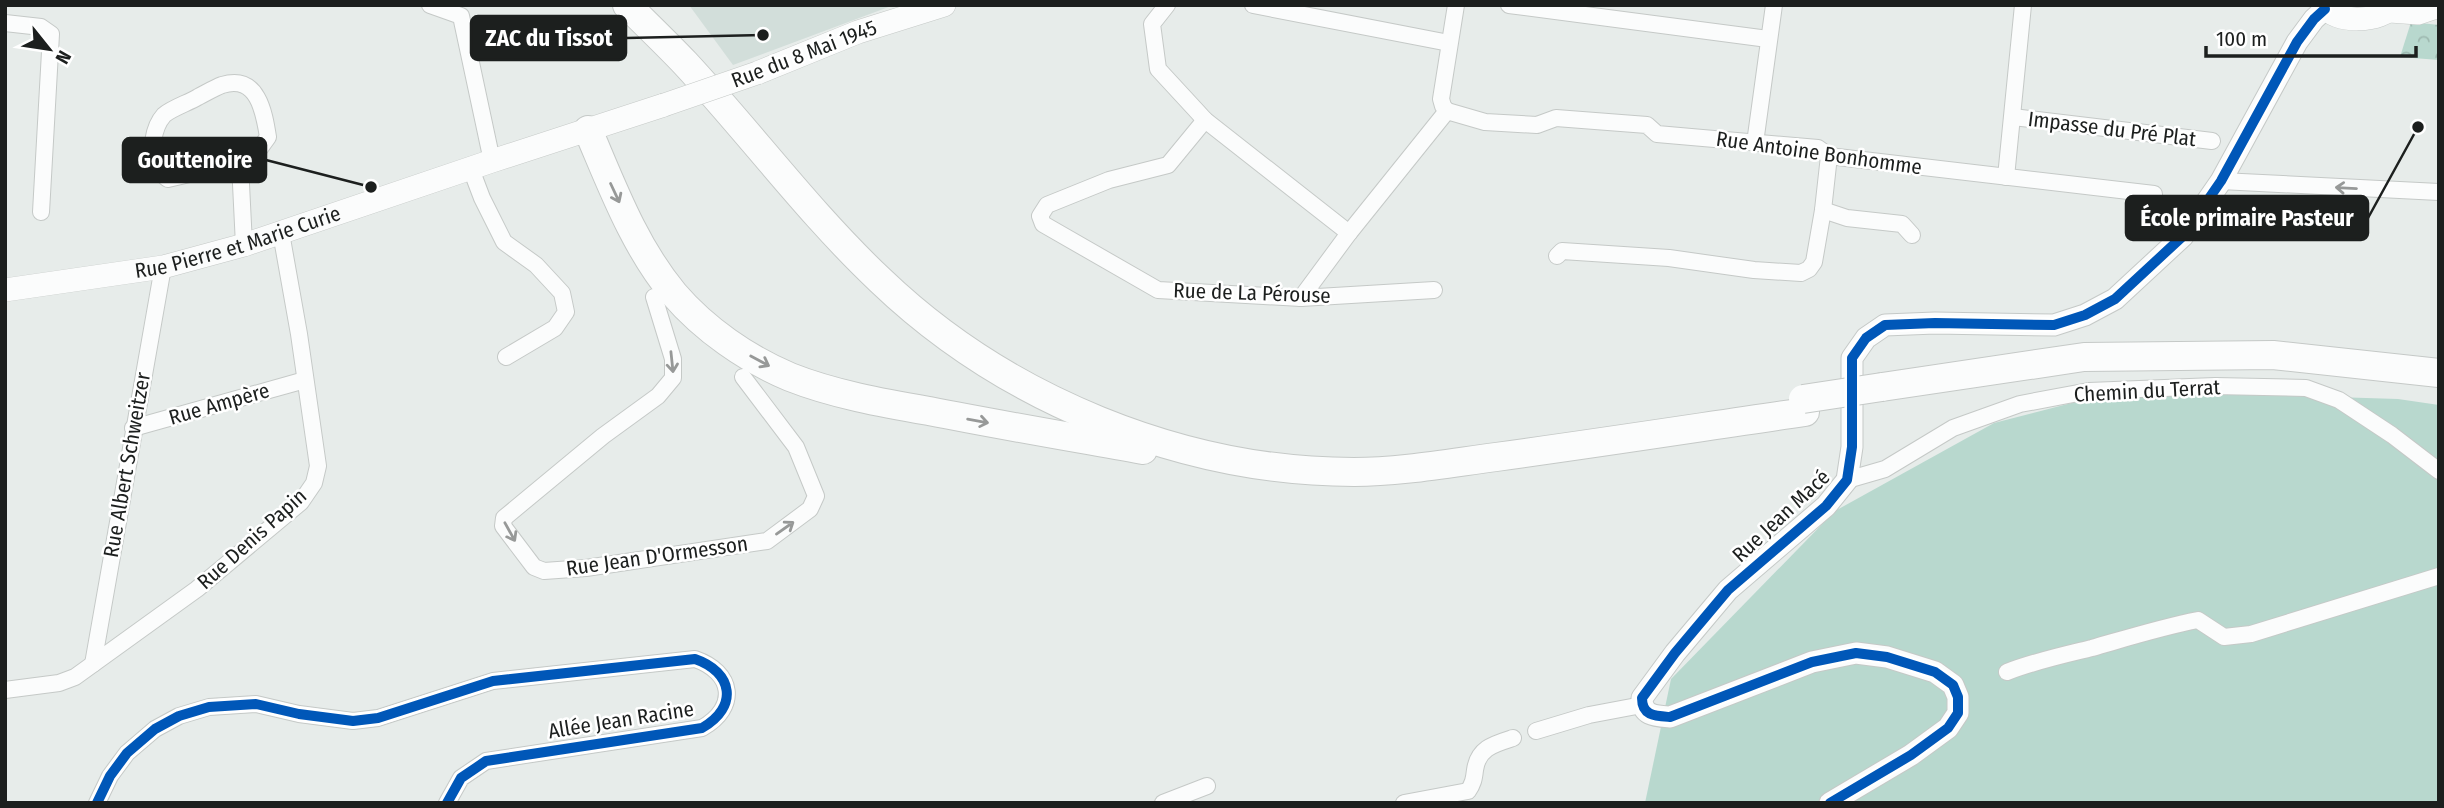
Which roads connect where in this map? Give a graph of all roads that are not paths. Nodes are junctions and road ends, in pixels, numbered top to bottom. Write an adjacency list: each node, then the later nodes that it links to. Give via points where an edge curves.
1 (430, 5): 26 (street, via 461,16)
2 (627, 5): 51 (highway, via 881,282 961,346 1066,406 1136,434)
3 (651, 5): 49 (highway, via 837,214 903,281 985,345 1034,375 1138,420 1256,447 1373,453 1542,439)
4 (944, 5): 17 (main road, Rue du 8 Mai 1945, bridge, via 858,32)
5 (1167, 5): 20 (street, via 1152,24 1157,69)
6 (1252, 5): 16 (street)
7 (1456, 5): 16 (street)
8 (1509, 5): 15 (street)
9 (1774, 5): 15 (street)
10 (2023, 5): 19 (street)
11 (2439, 6): 12 (main road, via 2418,13)
12 (2392, 8): 13 (main road, via 2381,15 2344,19)
13 (2329, 10): 28 (street, Rue Jean Macé, via 2314,19 2297,43)
14 (5, 23): 32 (street, via 41,27 51,34)
15 (1768, 39): 23 (street)
16 (1449, 43): 18 (street, via 1441,99)
17 (664, 106): 21 (main road, Rue Pierre et Marie Curie)
18 (1447, 111): 23 (street, Rue Antoine Bonhomme, via 1485,122 1537,125 1556,118 1647,125 1657,134); 34 (street)
19 (2013, 117): 22 (street, Impasse du Pré Plat); 27 (street)
20 (1205, 120): 34 (street); 42 (street, Rue de La Pérouse, via 1167,165 1109,180 1047,205 1040,216 1043,224 1158,290)
21 (588, 130): 26 (main road, Rue Pierre et Marie Curie); 51 (highway, one-way to 51, via 629,225 675,294 705,325 741,351 789,376 836,391 965,418 1213,464)
22 (2211, 141)
23 (1755, 143): 24 (street, Rue Antoine Bonhomme, via 1818,148)
24 (1829, 156): 27 (street, Rue Antoine Bonhomme); 31 (street)
25 (240, 164): 25 (street, via 255,155 268,137 259,100 238,82 222,85 164,115 155,132 157,169 168,180); 36 (street)
26 (482, 165): 33 (main road, Rue Pierre et Marie Curie); 43 (street, via 482,198 504,242 536,265 562,293 566,312 555,328)
27 (2006, 177): 30 (street, Rue Antoine Bonhomme)
28 (2221, 181): 29 (street, one-way to 28); 53 (street, Rue Jean Macé, via 2183,236 2161,258 2115,299 2085,315 2054,325 1885,325 1866,338 1852,358 1852,447)
29 (2439, 192)
30 (2154, 194)
31 (1823, 210): 35 (street, via 1847,218 1902,224); 37 (street, via 1814,262 1801,273 1582,251 1562,251)
32 (41, 212)
33 (281, 233): 36 (main road, Rue Pierre et Marie Curie); 46 (street, Rue Denis Papin)
34 (1349, 233): 42 (street)
35 (1912, 235)
36 (244, 245): 38 (main road, Rue Pierre et Marie Curie)
37 (1557, 256)
38 (163, 267): 39 (main road, Rue Pierre et Marie Curie); 50 (street, Rue Albert Schweitzer)
39 (5, 290)
40 (1434, 290): 42 (street, Rue de La Pérouse)
41 (654, 297): 45 (street, Rue Jean D'Ormesson, one-way to 45, via 673,359 673,378 658,396 504,518 503,526 534,567 544,571 586,568 767,541 810,509 816,496 796,447)
42 (1301, 298)
43 (506, 356)
44 (2439, 373): 48 (highway, via 2273,355 2084,357)
45 (743, 377)
46 (305, 380): 50 (street, Rue Ampère); 55 (street, Rue Denis Papin, via 318,466 314,483 301,502 197,589)
47 (2439, 385): 48 (highway, via 2291,368 2207,366 2065,373)
48 (1883, 394): 49 (highway, bridge)
49 (1804, 405): 51 (highway, via 1443,464 1355,472)
50 (133, 428): 55 (street, Rue Albert Schweitzer)
51 (1265, 466)
52 (2439, 471): 53 (street, Chemin du Terrat, via 2339,400 2306,388 2215,386 2089,391 2020,404 1953,428 1885,469)
53 (1847, 480): 58 (street, Rue Jean Macé, via 1826,506 1728,590 1646,690)
54 (2439, 576): 56 (street, via 2251,634 2224,636 2198,620)
55 (93, 664): 57 (street, Rue Denis Papin, via 59,683)
56 (2007, 672)
57 (5, 690)
58 (1642, 705): 59 (street, via 1588,715); 66 (street, via 1654,716 1670,717 1812,662 1856,653 1935,672 1952,685 1958,713 1948,728)
59 (1536, 732)
60 (1513, 738): 65 (street, via 1483,750 1468,791)
61 (1207, 786): 64 (street)
62 (97, 803): 63 (street, Allée Jean Racine, via 110,776 145,737 179,716 209,707 256,704 353,721 379,718 493,681 695,659 721,674 727,693 721,714 702,728 486,761 461,778)
63 (447, 803)
64 (1163, 803)
65 (1404, 803)
66 (1830, 803)

